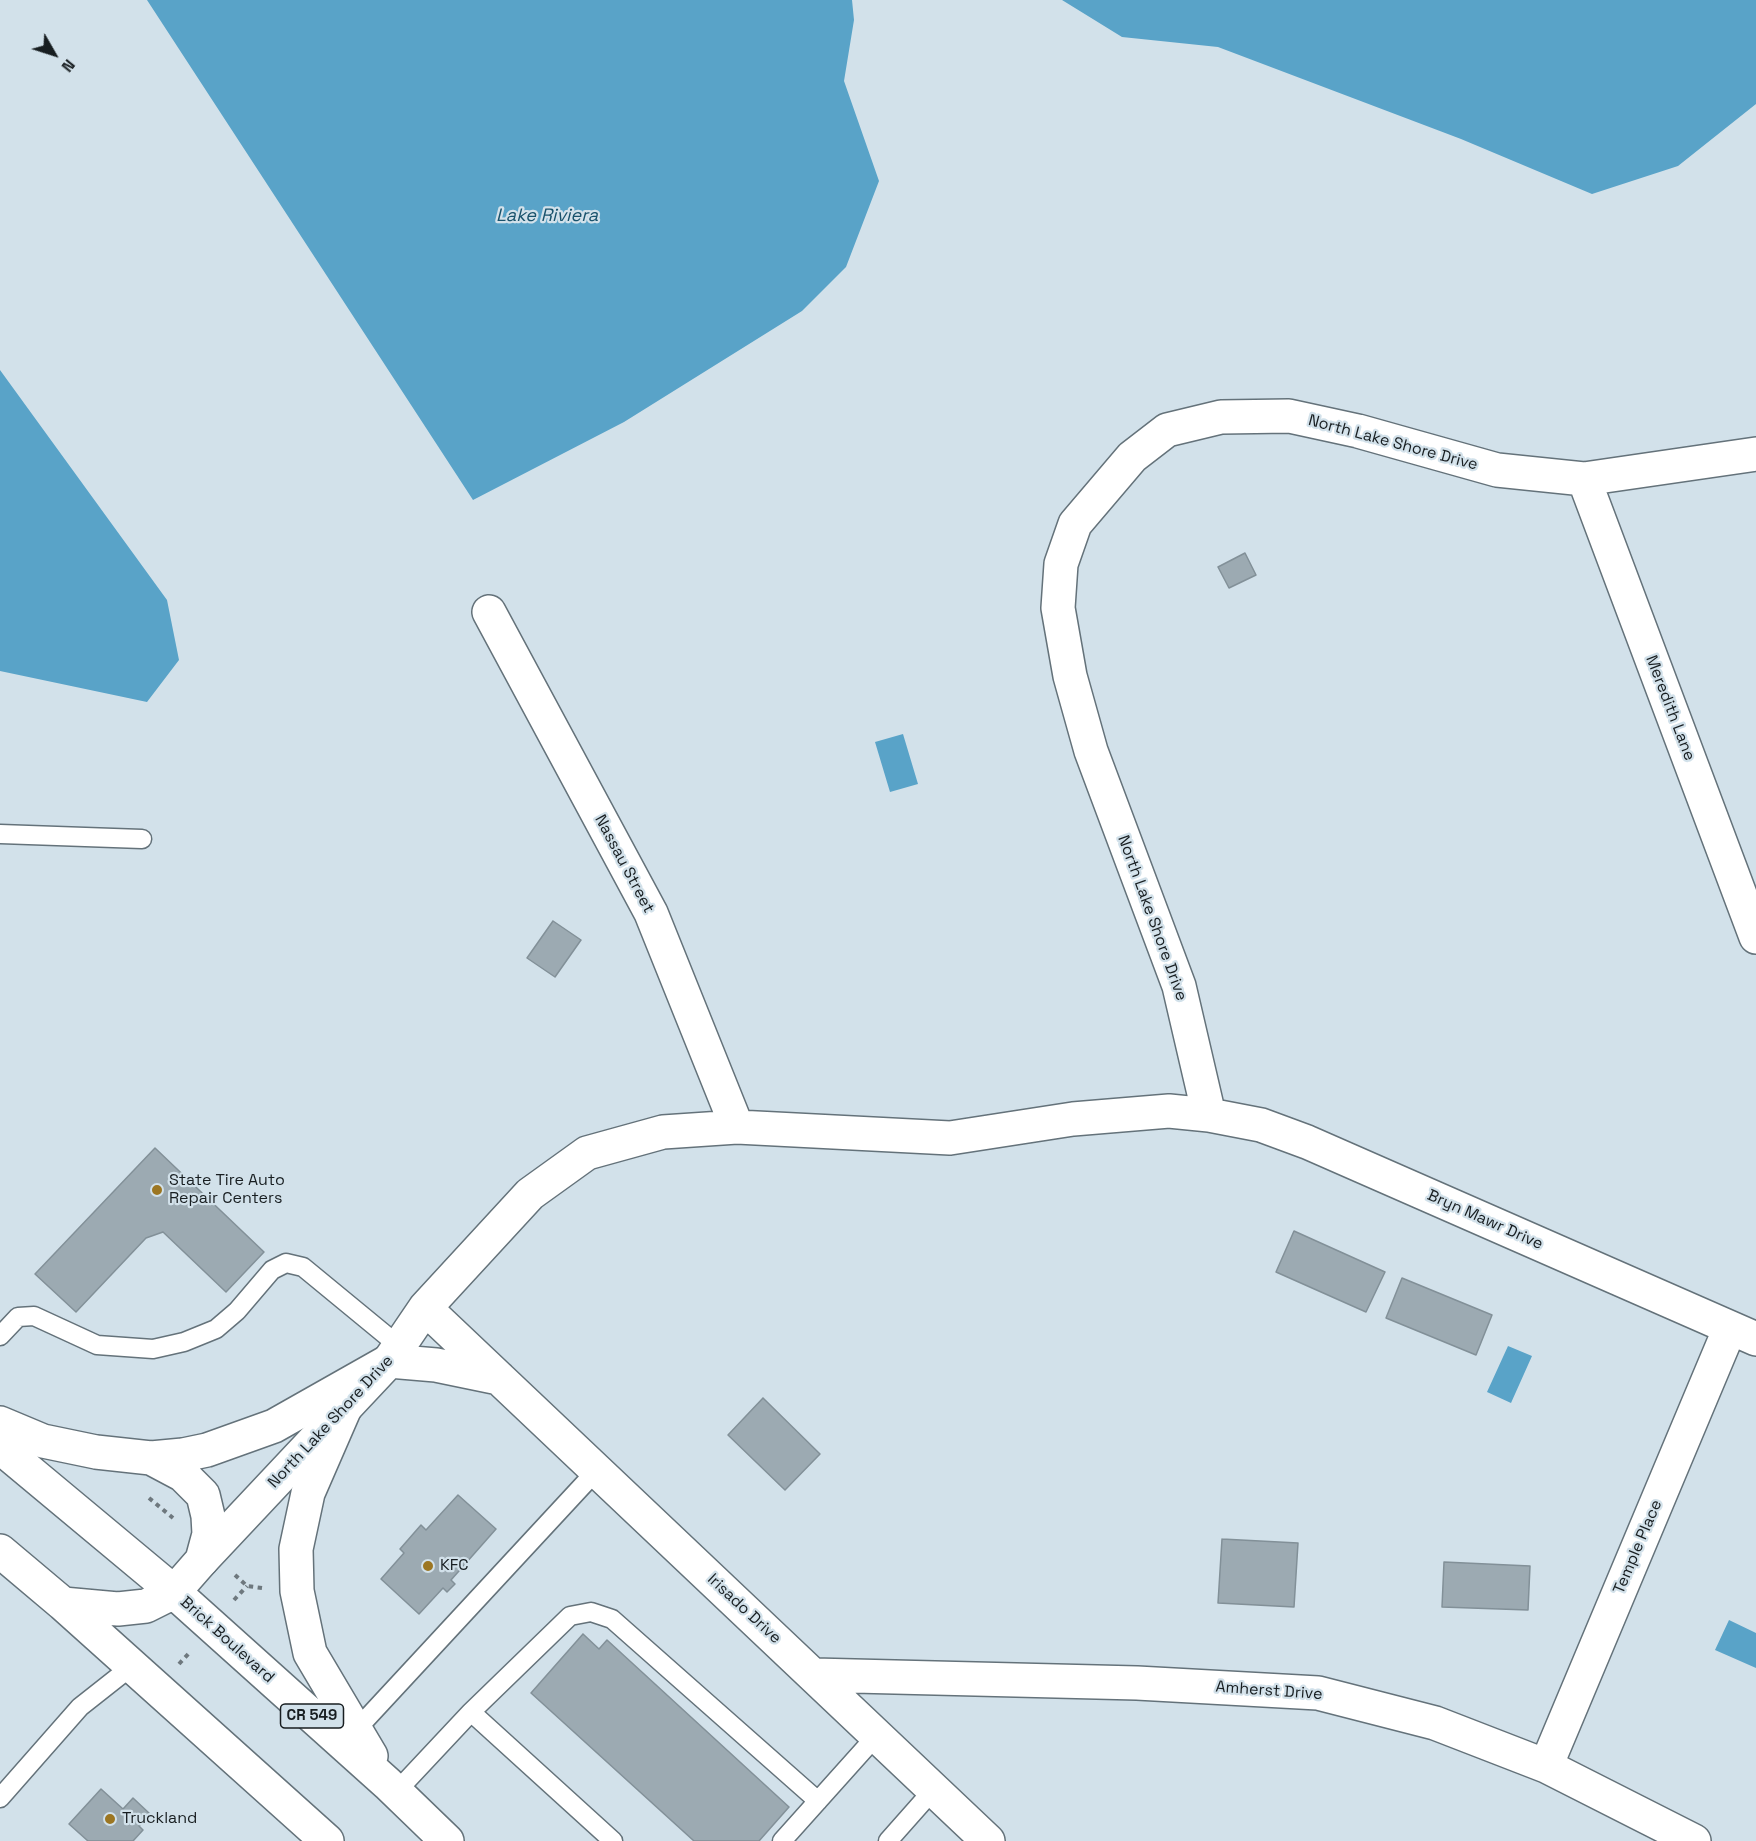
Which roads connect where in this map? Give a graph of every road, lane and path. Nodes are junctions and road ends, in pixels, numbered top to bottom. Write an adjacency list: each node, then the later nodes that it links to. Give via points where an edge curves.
1 (1756, 454): 2 (street, North Lake Shore Drive)
2 (1584, 479): 6 (street, Meredith Lane); 7 (street, North Lake Shore Drive, via 1497,470 1289,416 1221,417 1167,430 1132,457 1075,524 1061,564 1058,608 1070,676 1091,751 1179,986)
3 (489, 612): 8 (street, Nassau Street, via 651,914)
4 (0, 834): 5 (lane)
5 (142, 839)
6 (1756, 937)
7 (1209, 1115): 8 (street, North Lake Shore Drive, via 1169,1111 1074,1119 950,1137); 10 (street, Bryn Mawr Drive, via 1261,1125 1306,1142)
8 (737, 1127): 9 (street, North Lake Shore Drive, via 663,1132 587,1153 530,1194)
9 (425, 1308): 12 (street, North Lake Shore Drive); 13 (street, Irisado Drive)
10 (1743, 1333): 33 (street, Temple Place)
11 (0, 1336): 12 (lane, via 18,1317 34,1316 97,1345 153,1349 184,1342 216,1329 272,1270 286,1263 303,1267)
12 (394, 1354): 13 (street); 14 (street, North Lake Shore Drive); 17 (street, via 274,1426 207,1450)
13 (499, 1378): 18 (street, Irisado Drive)
14 (345, 1408): 20 (street, North Lake Shore Drive); 31 (street, via 308,1493 296,1549 297,1591 310,1653)
15 (0, 1423): 17 (street, via 43,1441)
16 (0, 1447): 23 (street, Brick Boulevard / CR 549)
17 (152, 1458): 20 (street, via 183,1475 203,1495)
18 (597, 1470): 29 (street, Irisado Drive); 31 (lane)
19 (0, 1551): 25 (street)
20 (216, 1565): 21 (path); 23 (street, North Lake Shore Drive)
21 (248, 1586): 22 (path); 24 (path)
22 (271, 1590)
23 (174, 1592): 25 (street, via 146,1606 118,1609); 34 (street, Brick Boulevard / CR 549)
24 (234, 1600)
25 (63, 1604): 28 (street)
26 (196, 1644): 27 (path)
27 (178, 1665)
28 (132, 1666): 36 (lane, via 80,1707); 38 (street)
29 (814, 1675): 32 (street, Irisado Drive); 33 (street, Amherst Drive, via 1137,1683 1318,1693 1435,1723)
30 (471, 1712): 34 (lane); 37 (lane, via 570,1616 591,1612 612,1619); 40 (lane)
31 (356, 1730): 34 (street)
32 (877, 1735): 35 (street, Irisado Drive); 37 (lane)
33 (1546, 1766): 44 (street, Amherst Drive)
34 (392, 1788): 39 (street, Brick Boulevard / CR 549)
35 (934, 1789): 42 (lane); 43 (street, Irisado Drive)
36 (0, 1798)
37 (818, 1801): 41 (lane)
38 (327, 1841)
39 (447, 1841)
40 (613, 1841)
41 (782, 1841)
42 (888, 1841)
43 (988, 1841)
44 (1694, 1841)

